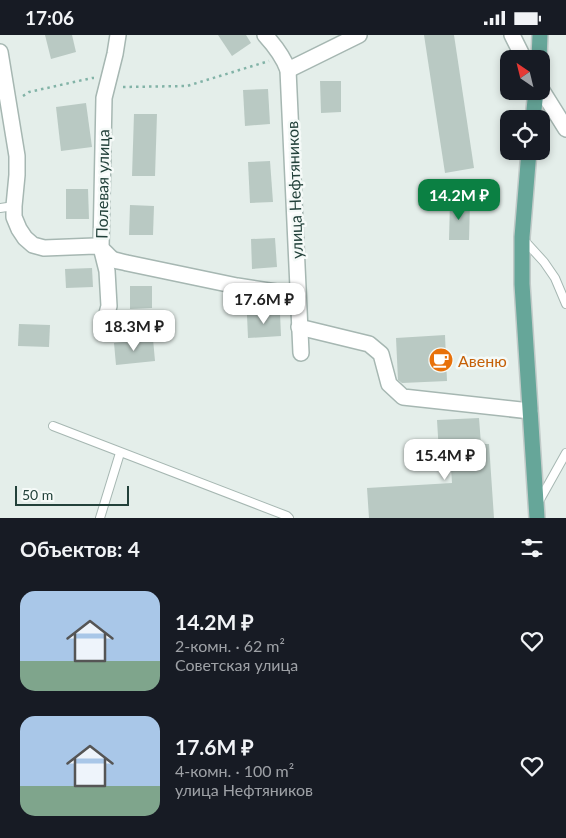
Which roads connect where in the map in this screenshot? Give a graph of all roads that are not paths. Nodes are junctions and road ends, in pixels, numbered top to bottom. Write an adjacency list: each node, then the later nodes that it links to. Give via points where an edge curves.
1 (118, 35): 16 (street, Полевая улица, via 104,99)
2 (265, 35): 9 (street)
3 (359, 35): 9 (street)
4 (512, 35): 6 (street)
5 (540, 35): 7 (main road)
6 (520, 50)
7 (539, 50)
8 (0, 52): 11 (street)
9 (286, 65): 17 (street, улица Нефтяников)
10 (548, 100): 12 (street)
11 (4, 106): 14 (street, via 17,157 17,175)
12 (566, 129)
13 (528, 160): 15 (main road)
14 (7, 207): 16 (street, via 25,238 33,245 44,248)
15 (522, 237): 18 (lane, via 555,278); 22 (main road)
16 (101, 247): 17 (street, via 114,260 237,286); 20 (street, Полевая улица, via 108,271 110,306)
17 (298, 294): 19 (street, улица Нефтяников)
18 (566, 304)
19 (300, 327): 21 (street, улица Нефтяников); 22 (street, via 369,344 381,354 389,384 404,397)
20 (102, 332)
21 (301, 353)
22 (530, 411): 26 (main road)
23 (53, 427): 24 (lane)
24 (120, 453): 27 (lane); 28 (lane)
25 (566, 453): 26 (lane)
26 (536, 513)
27 (100, 518)
28 (289, 518)

